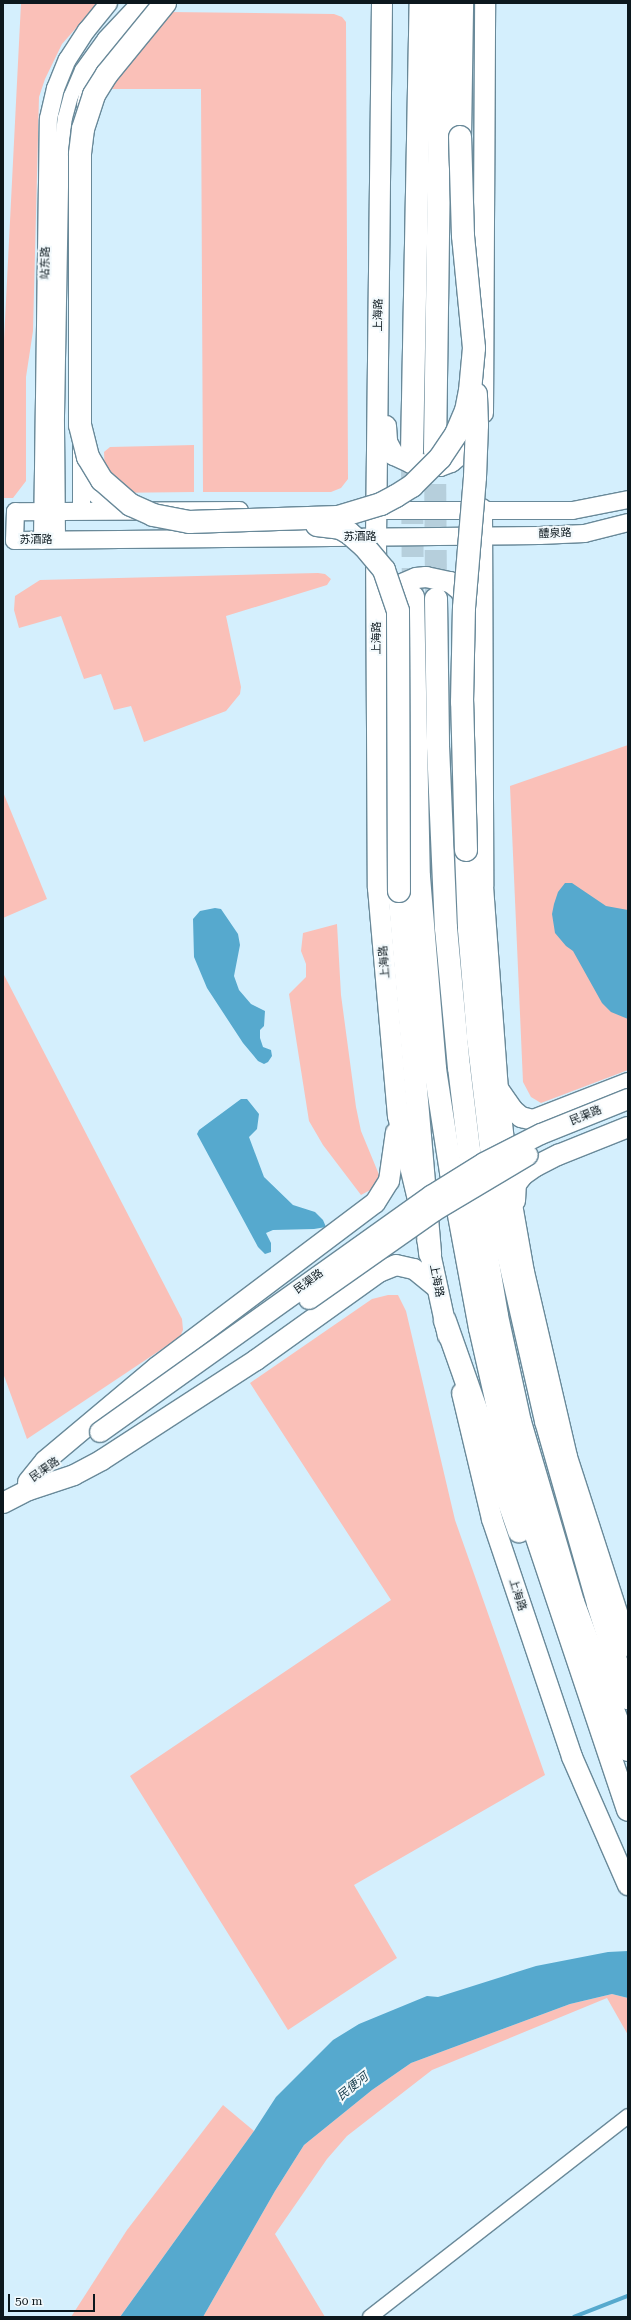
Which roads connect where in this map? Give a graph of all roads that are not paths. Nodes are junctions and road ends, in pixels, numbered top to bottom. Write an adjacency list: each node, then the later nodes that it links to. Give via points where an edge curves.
1 (108, 3): 18 (street, 站东路, via 67,59 55,88 48,118)
2 (138, 3): 18 (street, via 105,38 82,70 65,118 62,141 57,416)
3 (154, 3): 15 (street, via 138,16 104,54 91,76 86,96)
4 (165, 3): 23 (highway, bridge, via 94,95 83,129 80,154 80,425 88,457 102,480 131,505 153,515 189,522)
5 (382, 3): 10 (main road, 上海路)
6 (421, 3): 14 (highway)
7 (442, 3): 13 (highway)
8 (462, 3): 12 (highway, bridge, via 460,137 464,236)
9 (485, 3): 11 (main road)
10 (380, 300): 11 (main road, via 387,442 394,455 423,466 440,466 451,462 467,449 471,439); 21 (main road, 上海路)
11 (484, 303): 17 (main road)
12 (474, 348): 23 (highway, bridge, via 470,391 462,422 440,458 412,486 381,504 338,517); 46 (highway, bridge, via 477,425 464,608 462,702 469,929 478,1037 504,1236 546,1421)
13 (435, 451)
14 (412, 452)
15 (81, 473): 19 (street); 20 (street, via 87,486)
16 (628, 499): 17 (street, 醴泉路, via 572,510)
17 (482, 508): 21 (street, 苏酒路); 25 (main road)
18 (50, 510): 19 (street, 苏酒路); 22 (street, 苏酒路); 27 (street, 站东路)
19 (81, 510): 20 (street, 苏酒路)
20 (112, 510): 21 (street, 苏酒路)
21 (376, 510): 26 (main road, 上海路)
22 (9, 511): 27 (street, 苏酒路, via 14,540)
23 (228, 520): 39 (highway, bridge, via 340,528 364,546 384,570 398,611 399,891)
24 (628, 522): 25 (street, 醴泉路, via 584,532)
25 (481, 536): 26 (street, 苏酒路); 30 (main road)
26 (376, 537): 27 (street, 苏酒路); 31 (main road, 上海路)
27 (50, 540)
28 (413, 597): 48 (highway, via 419,877 435,1069 451,1172 480,1328 499,1412 528,1511)
29 (436, 599): 47 (highway, via 438,746 446,928 469,1150 497,1316 520,1422 573,1602)
30 (482, 693): 31 (main road, via 468,604 460,590 439,578 416,578 395,587 384,600 380,619); 33 (main road, via 483,886)
31 (377, 700): 36 (main road, 上海路, via 378,888)
32 (628, 1083): 33 (main road, via 533,1120 521,1117 513,1110)
33 (498, 1089): 38 (main road)
34 (628, 1099): 42 (main road, 民渠路, bridge, via 541,1134 484,1163 431,1196)
35 (628, 1113): 42 (main road, 民渠路, bridge, via 539,1150 434,1212)
36 (398, 1116): 39 (main road, 上海路); 43 (main road, via 389,1181 376,1203 158,1367 45,1461)
37 (628, 1127): 38 (main road, via 558,1155 523,1175 516,1184)
38 (515, 1223): 45 (main road, via 567,1457)
39 (430, 1254): 40 (main road, 上海路)
40 (436, 1287): 41 (main road, 上海路); 43 (main road, via 414,1269 396,1265 379,1272 256,1360 102,1460 74,1475)
41 (444, 1321): 48 (highway, via 592,1740); 49 (main road, 上海路, via 492,1519 572,1758)
42 (103, 1437): 43 (main road, 民渠路)
43 (29, 1486): 44 (main road, 民渠路)
44 (7, 1501)
45 (628, 1646)
46 (628, 1698)
47 (628, 1750)
48 (626, 1805)
49 (628, 1885)
50 (628, 2116): 51 (street)
51 (370, 2317)

